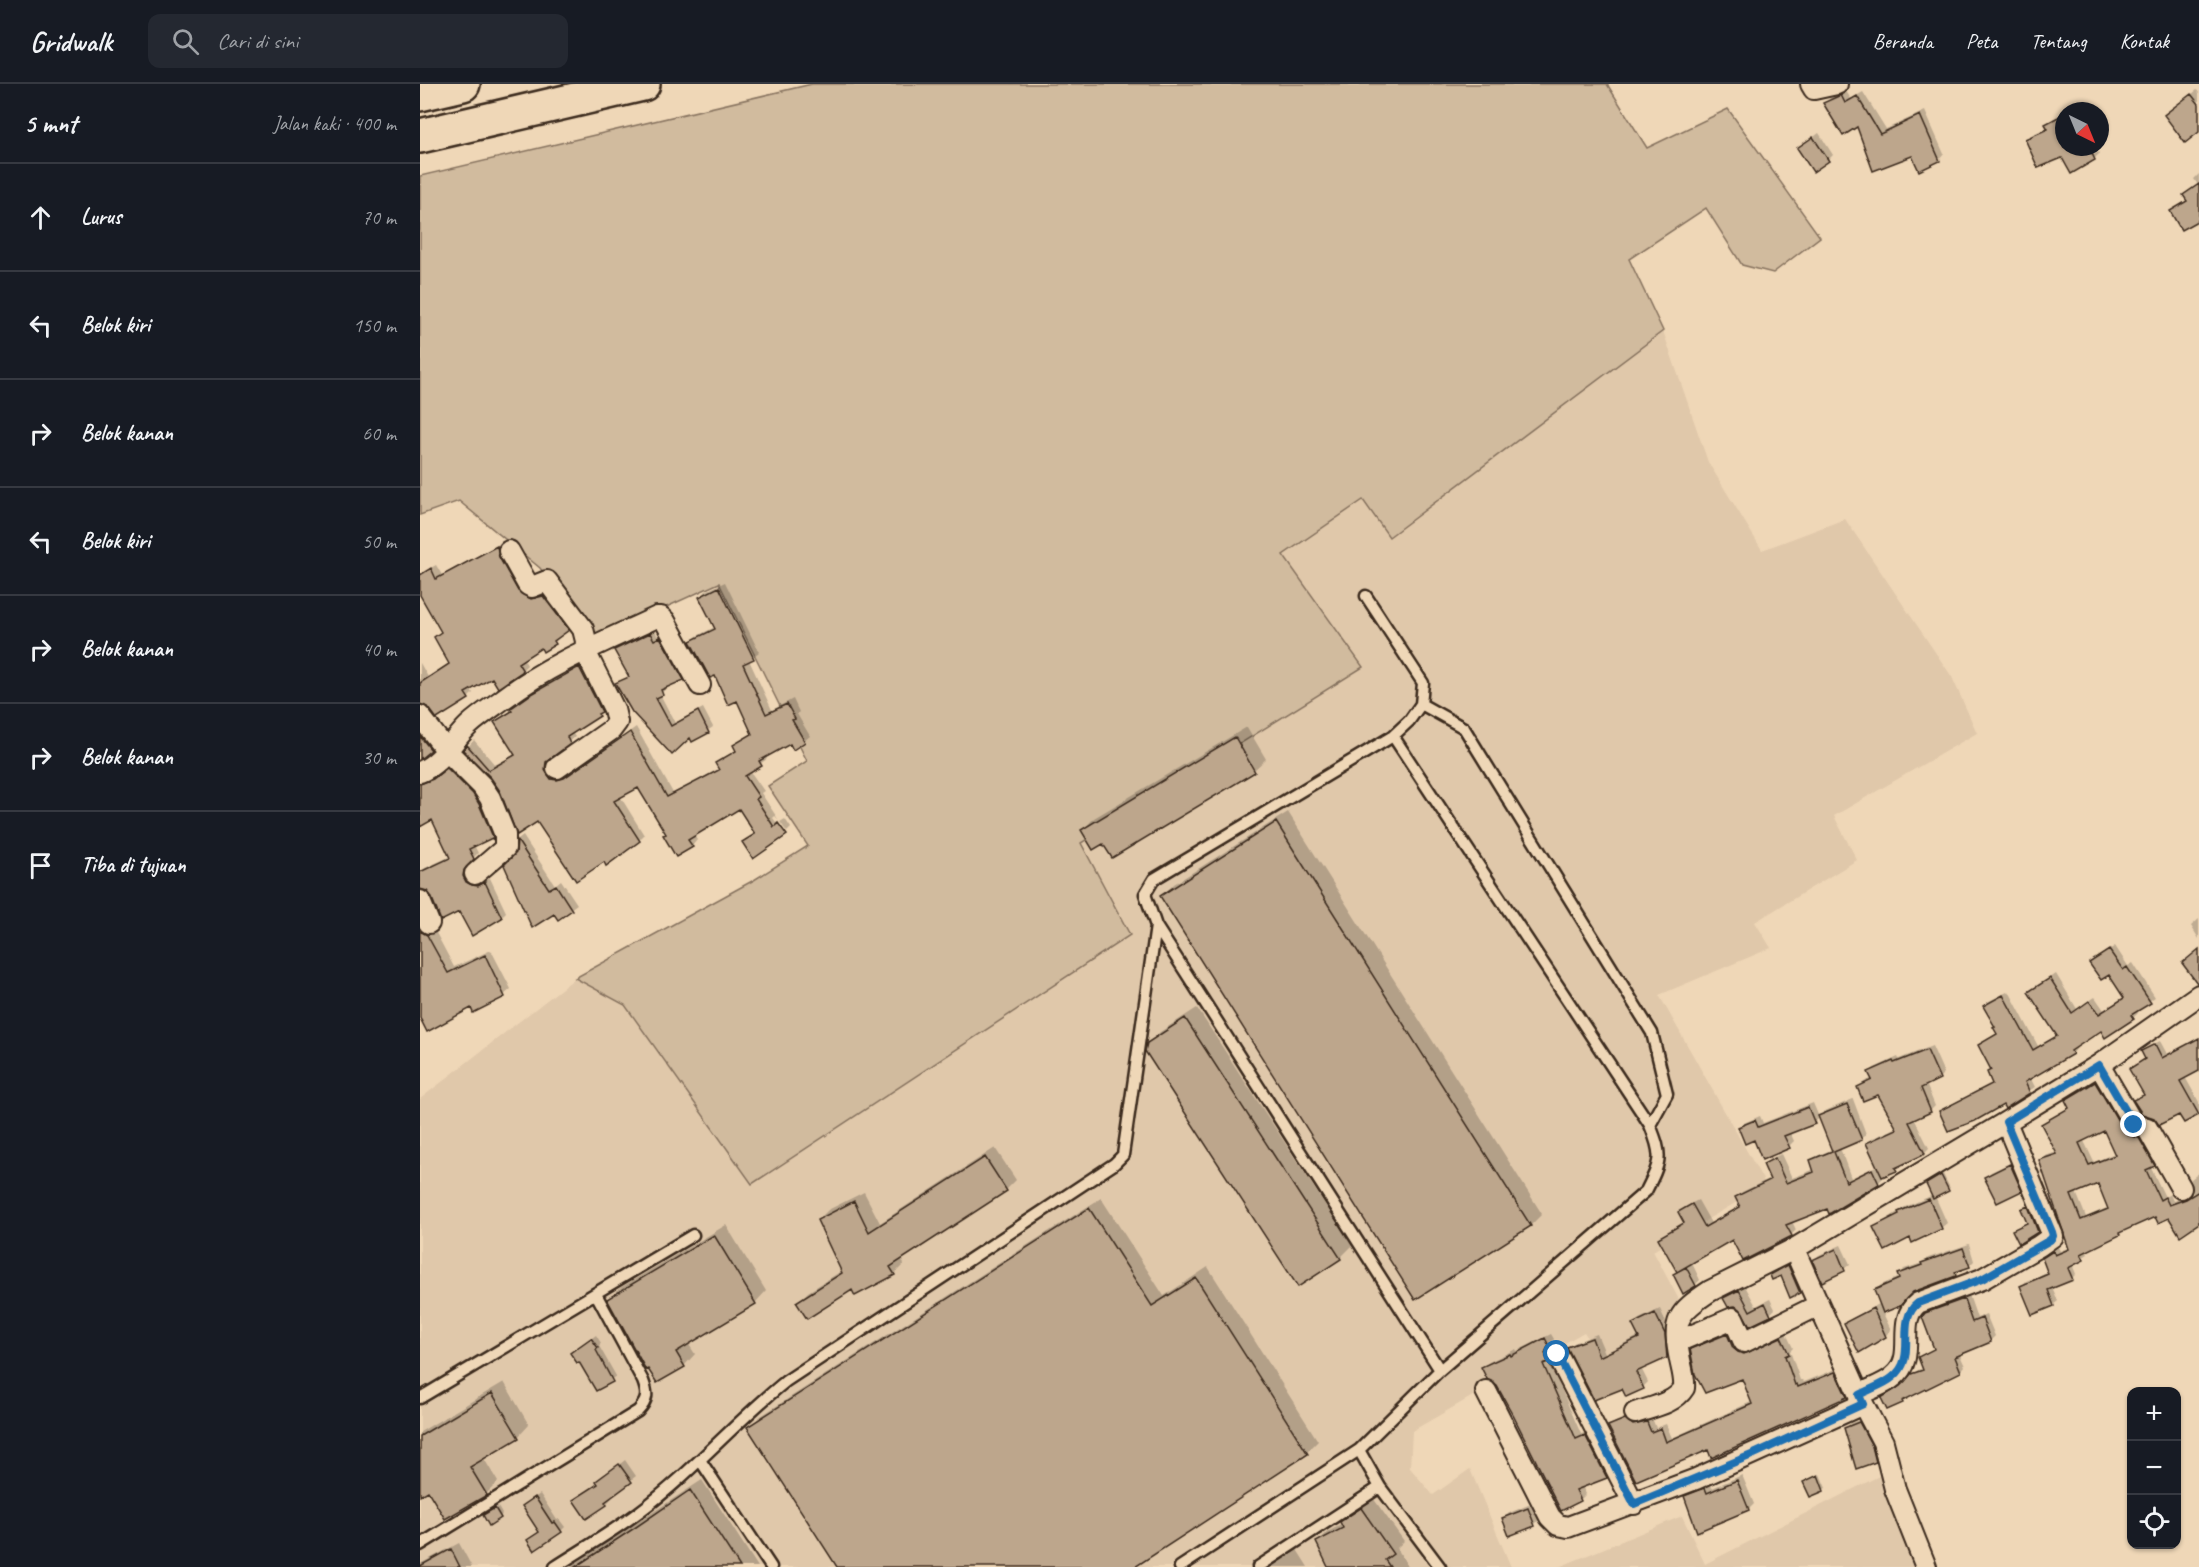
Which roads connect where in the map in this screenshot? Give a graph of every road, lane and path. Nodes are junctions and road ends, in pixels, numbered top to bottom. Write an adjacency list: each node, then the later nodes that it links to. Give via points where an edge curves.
1 (464, 84): 6 (highway)
2 (541, 84): 7 (highway)
3 (643, 84): 8 (highway)
4 (1810, 84): 5 (street, via 1814,89)
5 (1837, 84)
6 (420, 94)
7 (420, 112)
8 (420, 136)
9 (509, 551): 11 (street, via 528,585 532,587 544,580 549,583 583,629)
10 (1366, 596): 13 (lane, via 1423,683)
11 (585, 651): 12 (street, via 661,617); 16 (street, via 507,696 469,725); 17 (street, via 618,722)
12 (700, 685)
13 (1421, 704): 15 (lane); 26 (lane, via 1464,728 1652,1033 1667,1094)
14 (420, 716): 16 (street)
15 (1393, 736): 22 (lane, via 1154,879 1145,894); 26 (lane)
16 (447, 751): 18 (street); 19 (street, via 482,786 496,808 505,835 505,848)
17 (557, 768)
18 (420, 772)
19 (476, 874)
20 (420, 901): 21 (street)
21 (429, 923)
22 (1156, 926): 34 (lane); 40 (lane, via 1123,1155 1103,1173 786,1381)
23 (2199, 995): 24 (street)
24 (2099, 1065): 25 (street); 27 (street, via 2134,1125 2147,1128)
25 (2006, 1122): 29 (street); 37 (street, via 2053,1236 1982,1279 1912,1308 1902,1367)
26 (1650, 1125): 34 (lane, via 1659,1148 1658,1167 1646,1191)
27 (2181, 1188)
28 (693, 1235): 30 (lane)
29 (1794, 1249): 31 (street); 32 (street, via 1710,1291 1686,1308 1679,1317)
30 (596, 1294): 36 (lane); 43 (lane, via 643,1381 646,1402 638,1411)
31 (1819, 1305): 32 (street, via 1744,1341 1733,1318); 37 (street)
32 (1677, 1342): 38 (street, via 1685,1381 1680,1395)
33 (1557, 1354): 42 (street)
34 (1440, 1370): 39 (lane)
35 (1486, 1391): 42 (street, via 1540,1498 1558,1525 1568,1527)
36 (420, 1398)
37 (1861, 1399): 42 (street, via 1754,1454); 49 (street, via 1883,1442 1895,1489)
38 (1635, 1413)
39 (1359, 1450): 41 (lane); 46 (lane)
40 (700, 1460): 44 (lane, via 640,1512); 45 (lane)
41 (1380, 1487): 47 (lane); 48 (lane)
42 (1634, 1504)
43 (420, 1545)
44 (555, 1567)
45 (771, 1567)
46 (1180, 1567)
47 (1258, 1567)
48 (1440, 1567)
49 (1926, 1567)

